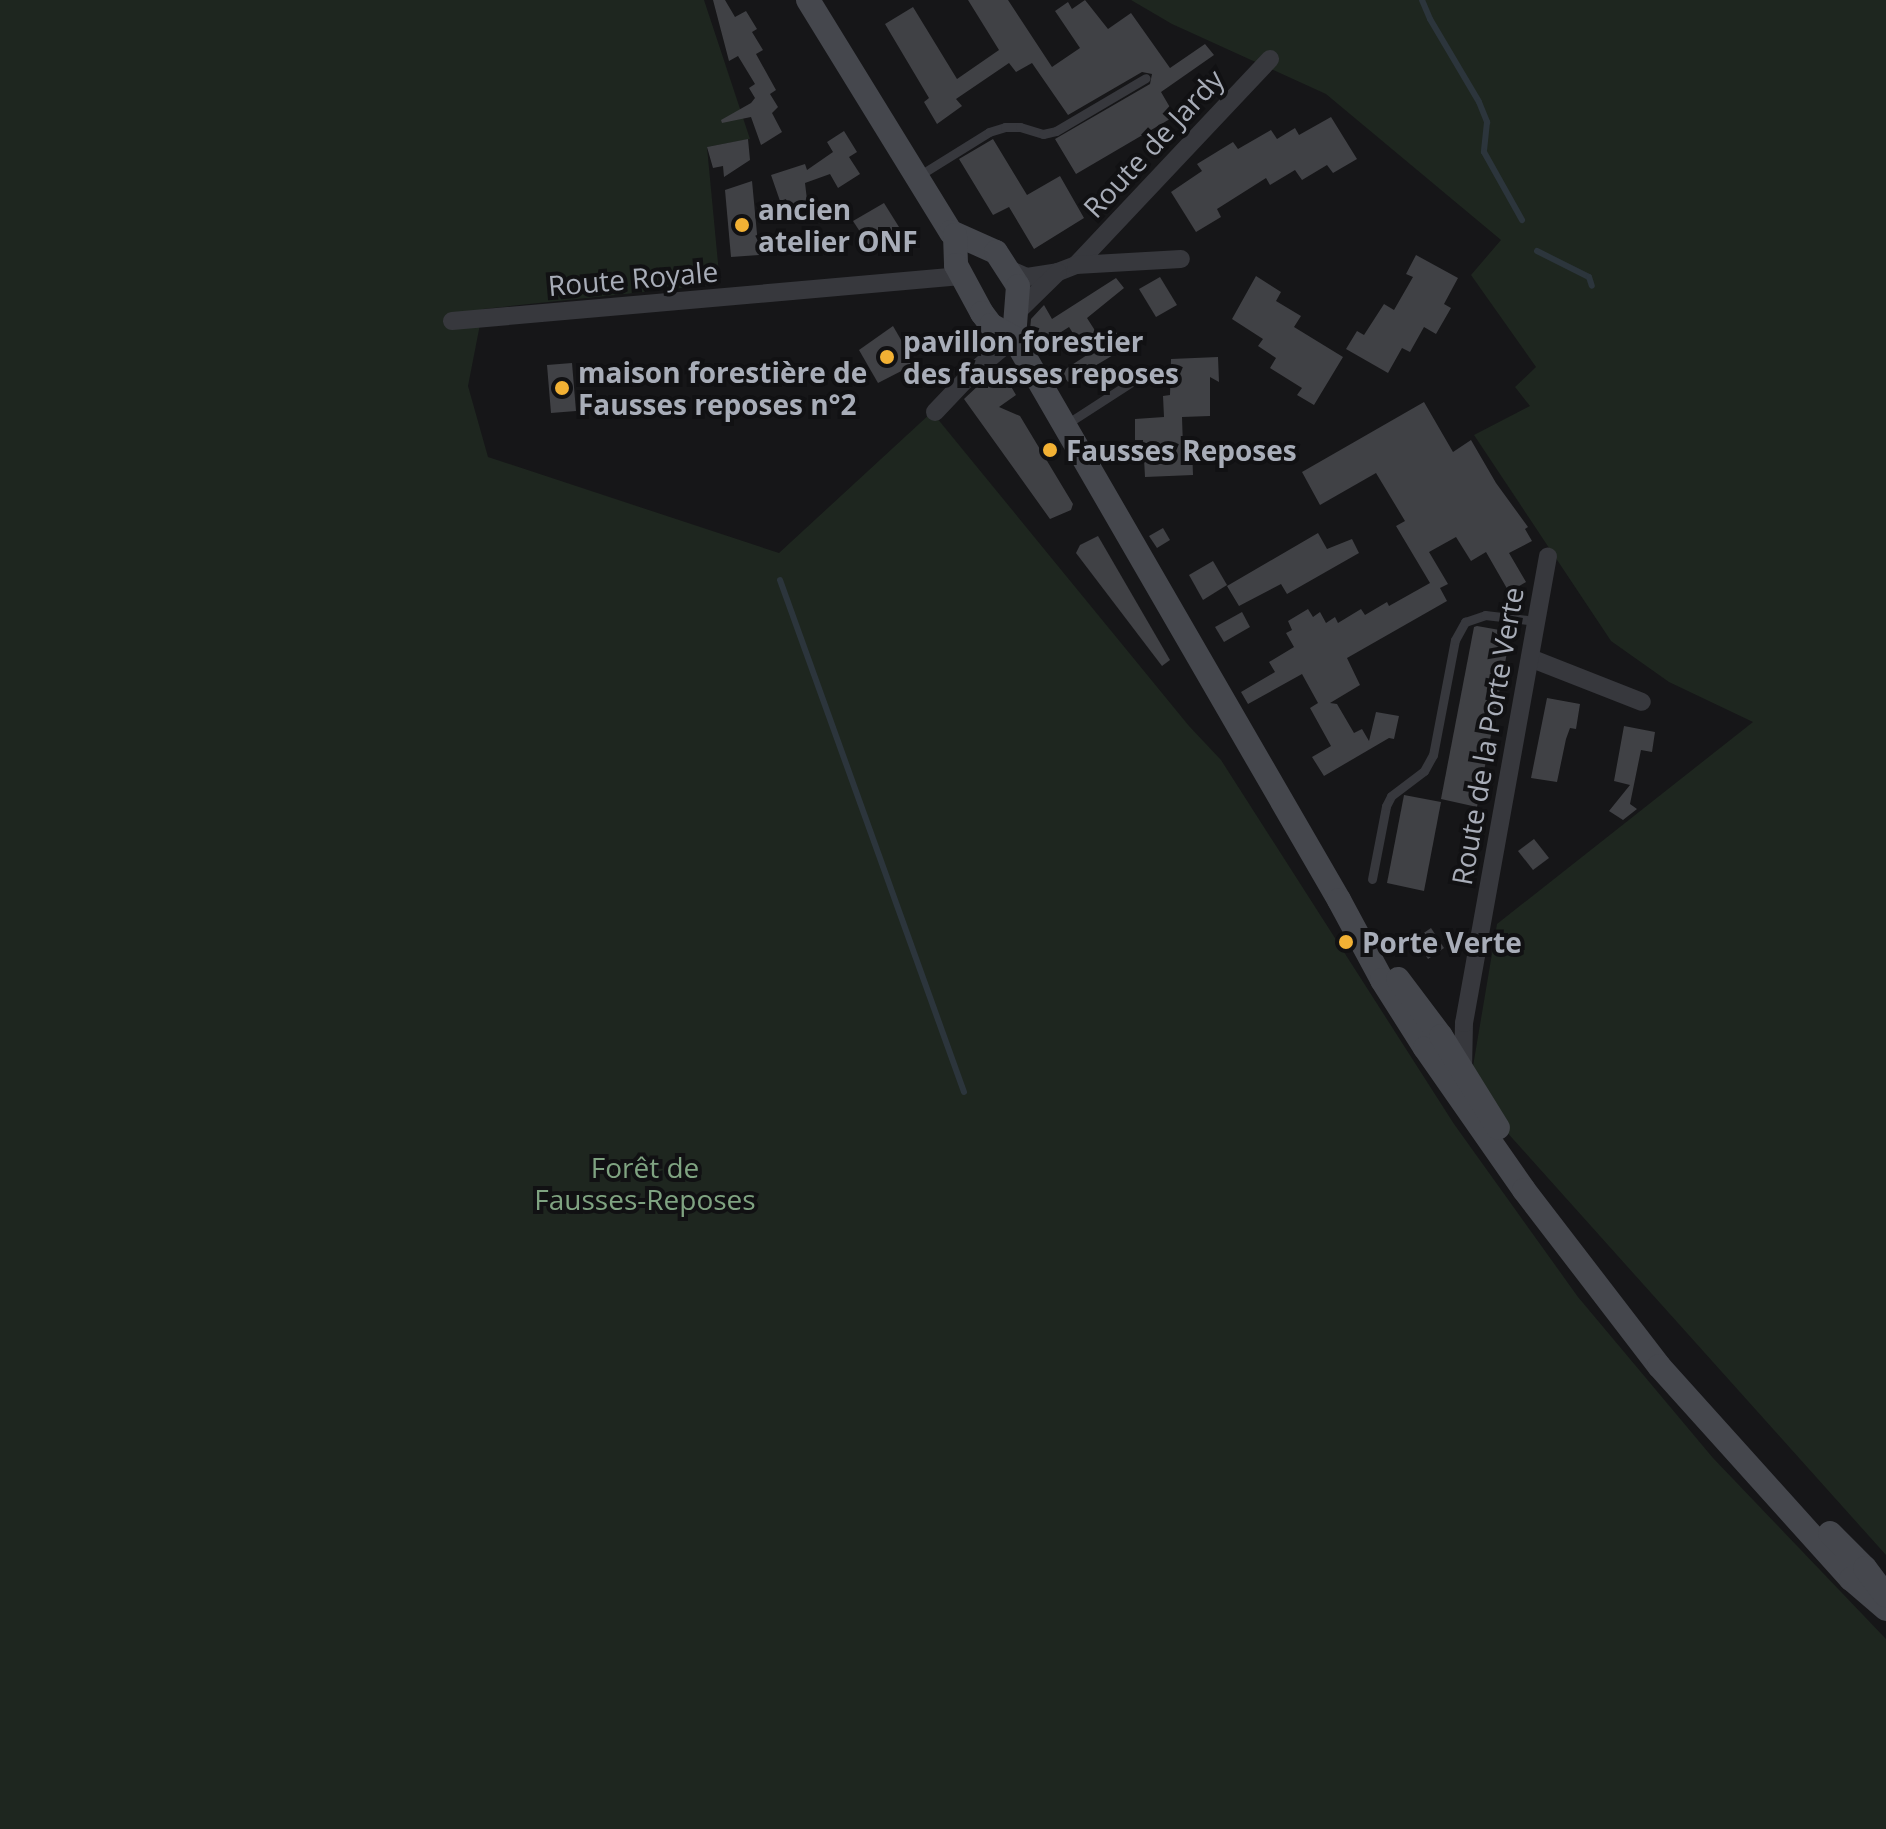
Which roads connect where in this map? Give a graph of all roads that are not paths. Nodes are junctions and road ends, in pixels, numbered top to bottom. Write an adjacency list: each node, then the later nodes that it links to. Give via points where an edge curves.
1 (808, 0): 4 (main road)
2 (1270, 59): 7 (street, Route de Jardy)
3 (1146, 78): 4 (lane, via 1056,131 1043,134 1020,127 989,132)
4 (917, 177): 5 (main road)
5 (955, 235): 8 (main road, via 996,252); 10 (main road, via 954,259)
6 (1181, 259): 7 (street)
7 (1076, 265): 9 (street)
8 (1008, 269): 9 (street, via 1027,277); 12 (main road, via 1018,286)
9 (1058, 272): 12 (street)
10 (961, 276): 11 (street, Route Royale); 12 (main road, via 991,325)
11 (452, 321)
12 (1014, 326): 14 (street); 15 (main road)
13 (1150, 370): 15 (lane)
14 (935, 412)
15 (1065, 425): 21 (main road, via 1339,900)
16 (1548, 556): 17 (street, Route de la Porte Verte)
17 (1536, 621): 18 (street, Route de la Porte Verte); 20 (lane, via 1485,615 1465,622 1455,640 1433,755 1424,771 1386,806)
18 (1530, 658): 19 (street); 21 (street, Route de la Porte Verte)
19 (1642, 702)
20 (1372, 879)
21 (1458, 1080): 22 (main road, via 1636,1320); 23 (main road, via 1524,1190 1659,1366 1851,1579)
22 (1886, 1597)
23 (1886, 1609)

